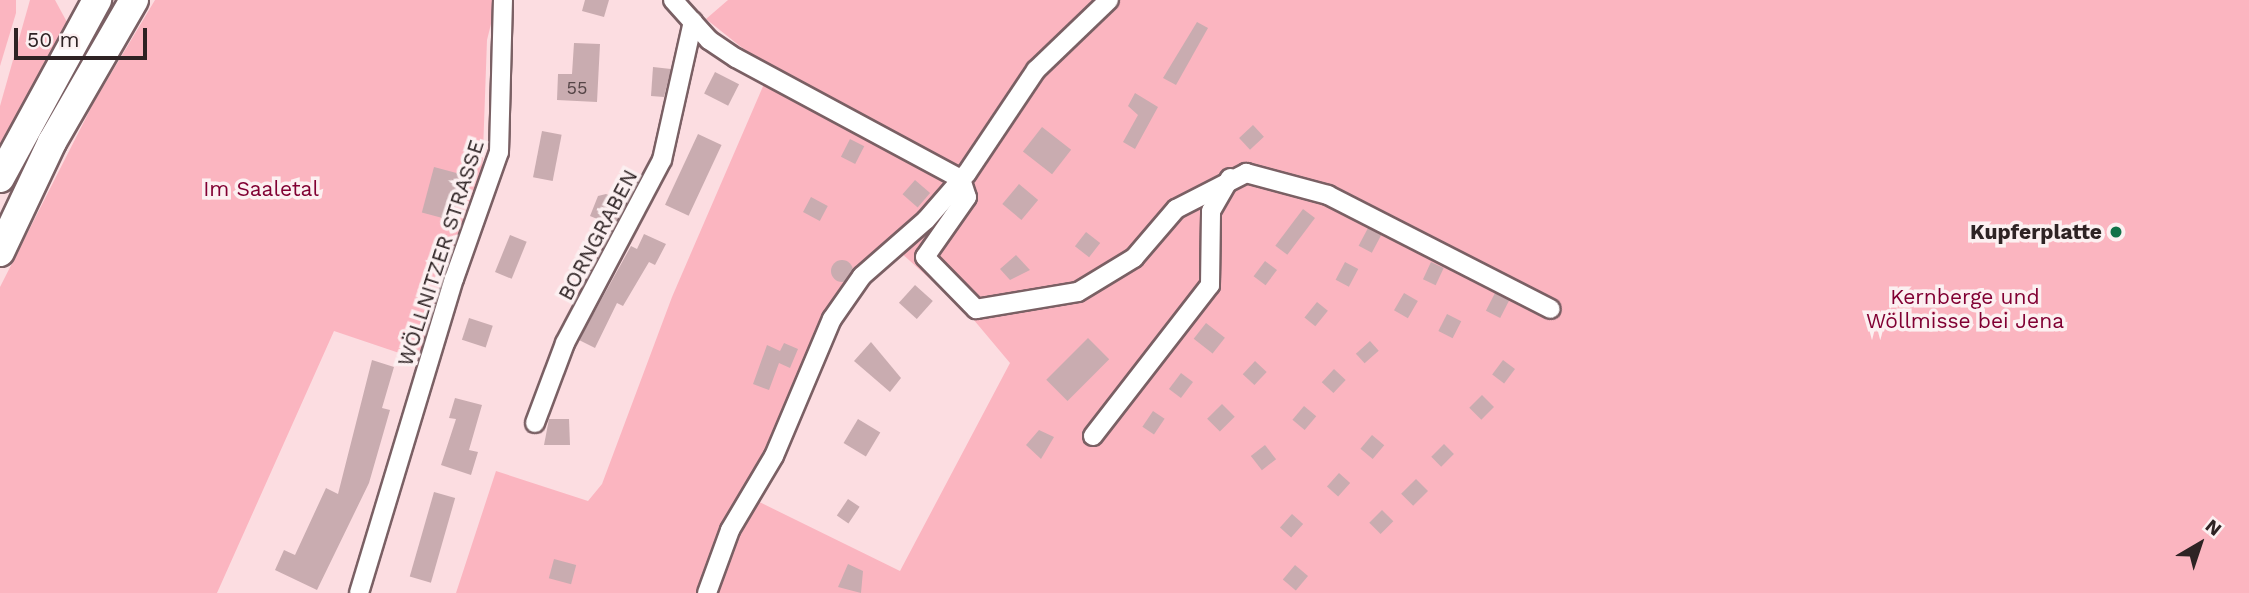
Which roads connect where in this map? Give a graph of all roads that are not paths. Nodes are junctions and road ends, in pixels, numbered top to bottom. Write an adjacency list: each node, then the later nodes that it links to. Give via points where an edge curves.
1 (97, 0): 7 (main road)
2 (134, 0): 10 (main road, via 52,142)
3 (503, 0): 14 (street, WÖLLNITZER STRASSE, via 499,152 454,279)
4 (673, 0): 6 (street)
5 (1109, 0): 9 (street, via 1035,70)
6 (693, 21): 9 (street, via 736,58); 12 (street, BORNGRABEN, via 662,160 565,343)
7 (0, 178)
8 (1230, 178): 9 (street, via 1176,209 1134,258 1078,292 976,309 925,257 967,197); 11 (street, via 1261,174 1328,195); 13 (street, via 1212,211 1210,285)
9 (961, 179): 15 (street, via 926,220 862,275 832,320 774,456 730,530)
10 (0, 252)
11 (1551, 309)
12 (535, 423)
13 (1093, 436)
14 (359, 593)
15 (707, 593)

